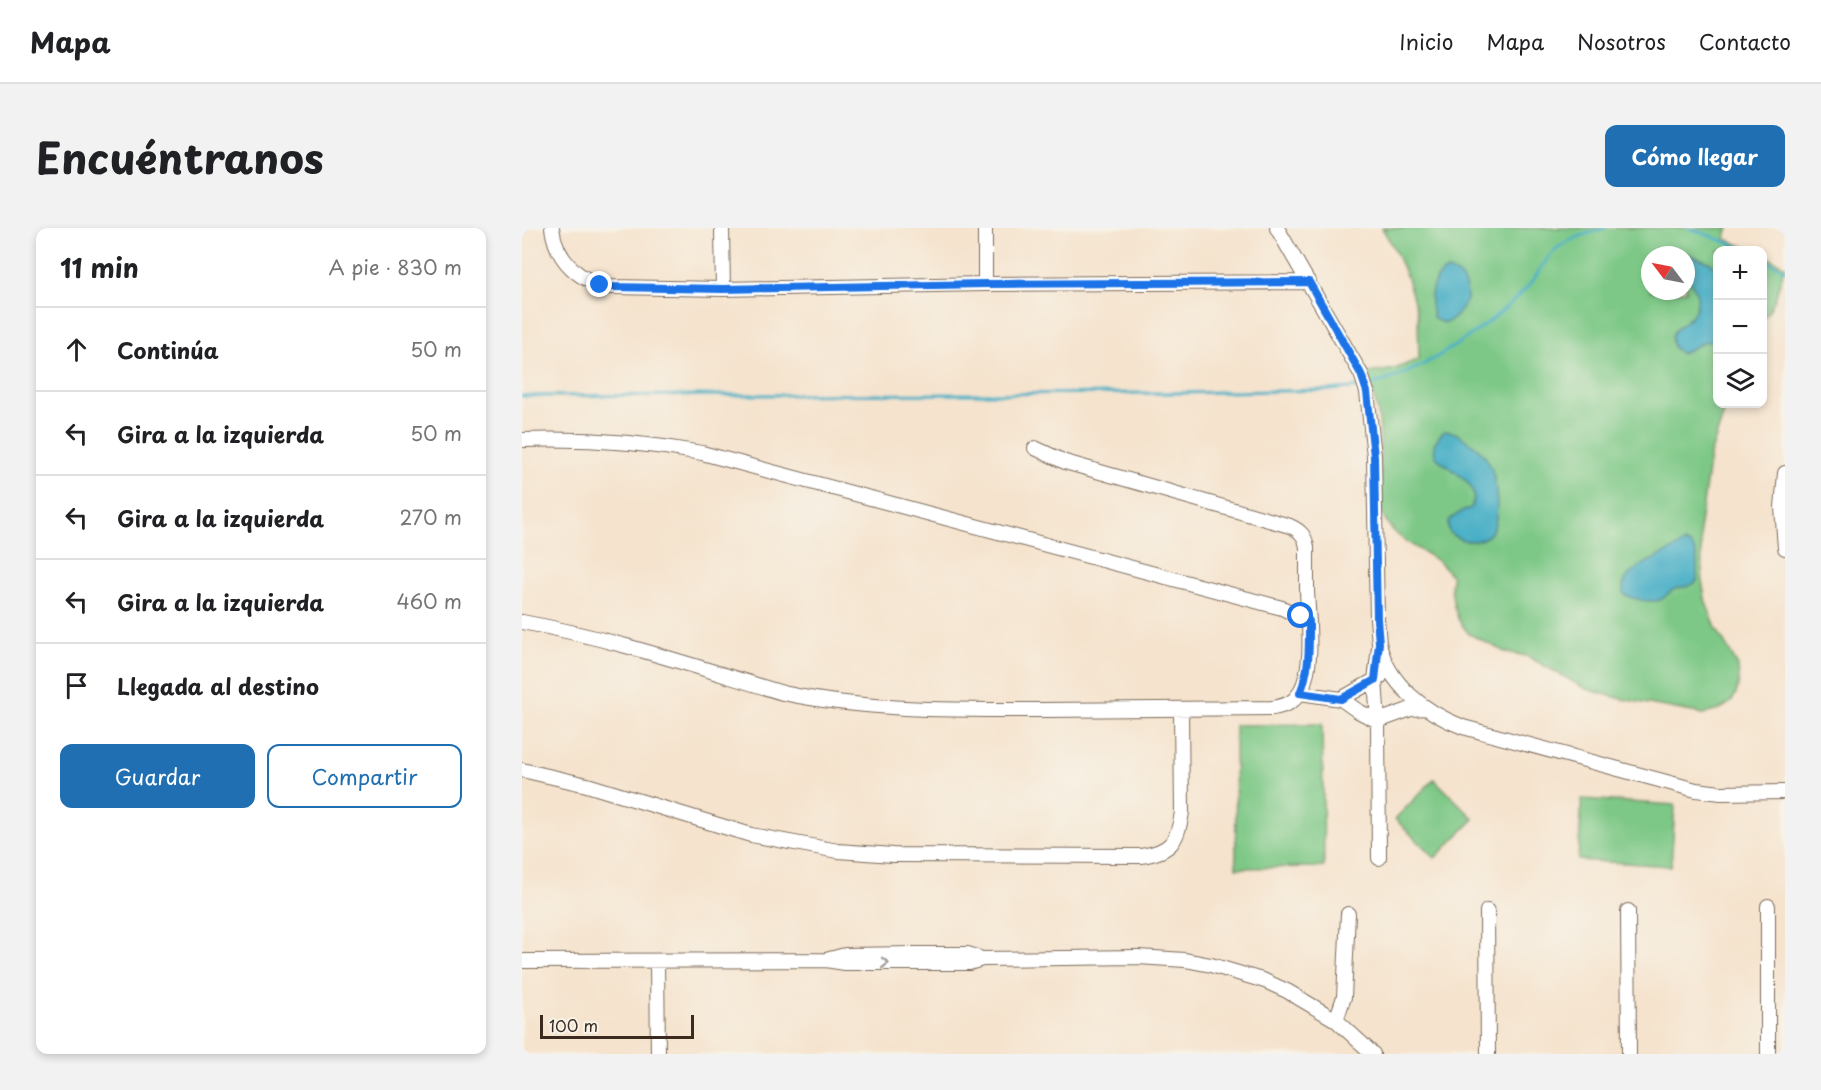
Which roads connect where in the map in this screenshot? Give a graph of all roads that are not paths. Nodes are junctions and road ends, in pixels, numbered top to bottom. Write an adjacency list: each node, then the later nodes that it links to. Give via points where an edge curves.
1 (552, 228): 7 (street, via 564,261 600,285)
2 (722, 228): 7 (street)
3 (985, 228): 6 (street)
4 (1277, 228): 5 (street)
5 (1309, 282): 6 (street); 16 (street, via 1361,374 1367,392 1374,456)
6 (985, 284): 7 (street)
7 (723, 289)
8 (522, 440): 13 (street, via 630,442 702,453)
9 (1035, 448): 12 (street, via 1065,462 1298,530 1307,548)
10 (1785, 473): 11 (street)
11 (1785, 548)
12 (1307, 591): 13 (street, via 1302,599); 14 (street)
13 (1282, 608): 14 (street)
14 (1309, 621): 19 (street, via 1308,666)
15 (522, 622): 22 (street, via 625,645 783,693 835,702 955,710)
16 (1379, 643): 17 (street); 18 (street)
17 (1390, 671): 18 (street); 21 (street, via 1404,690)
18 (1375, 680): 20 (street); 23 (street)
19 (1300, 693): 20 (street); 22 (street, via 1285,706 1273,708)
20 (1341, 699): 23 (street)
21 (1426, 708): 23 (street); 25 (street, via 1464,727 1680,786 1721,793)
22 (1181, 709): 24 (street, via 1180,825 1173,843 1166,849 1141,856 893,855 838,851 751,835 587,785)
23 (1378, 721): 26 (street)
24 (522, 770)
25 (1782, 790)
26 (1379, 858)
27 (1768, 906): 38 (street)
28 (1487, 911): 36 (street)
29 (1628, 911): 37 (street)
30 (1348, 914): 33 (street, via 1344,997)
31 (522, 961): 32 (street)
32 (657, 961): 33 (street, via 826,960 845,955 969,963 982,958 1185,960 1265,981); 34 (street)
33 (1336, 1020): 35 (street)
34 (658, 1054)
35 (1373, 1054)
36 (1488, 1054)
37 (1629, 1054)
38 (1768, 1054)

